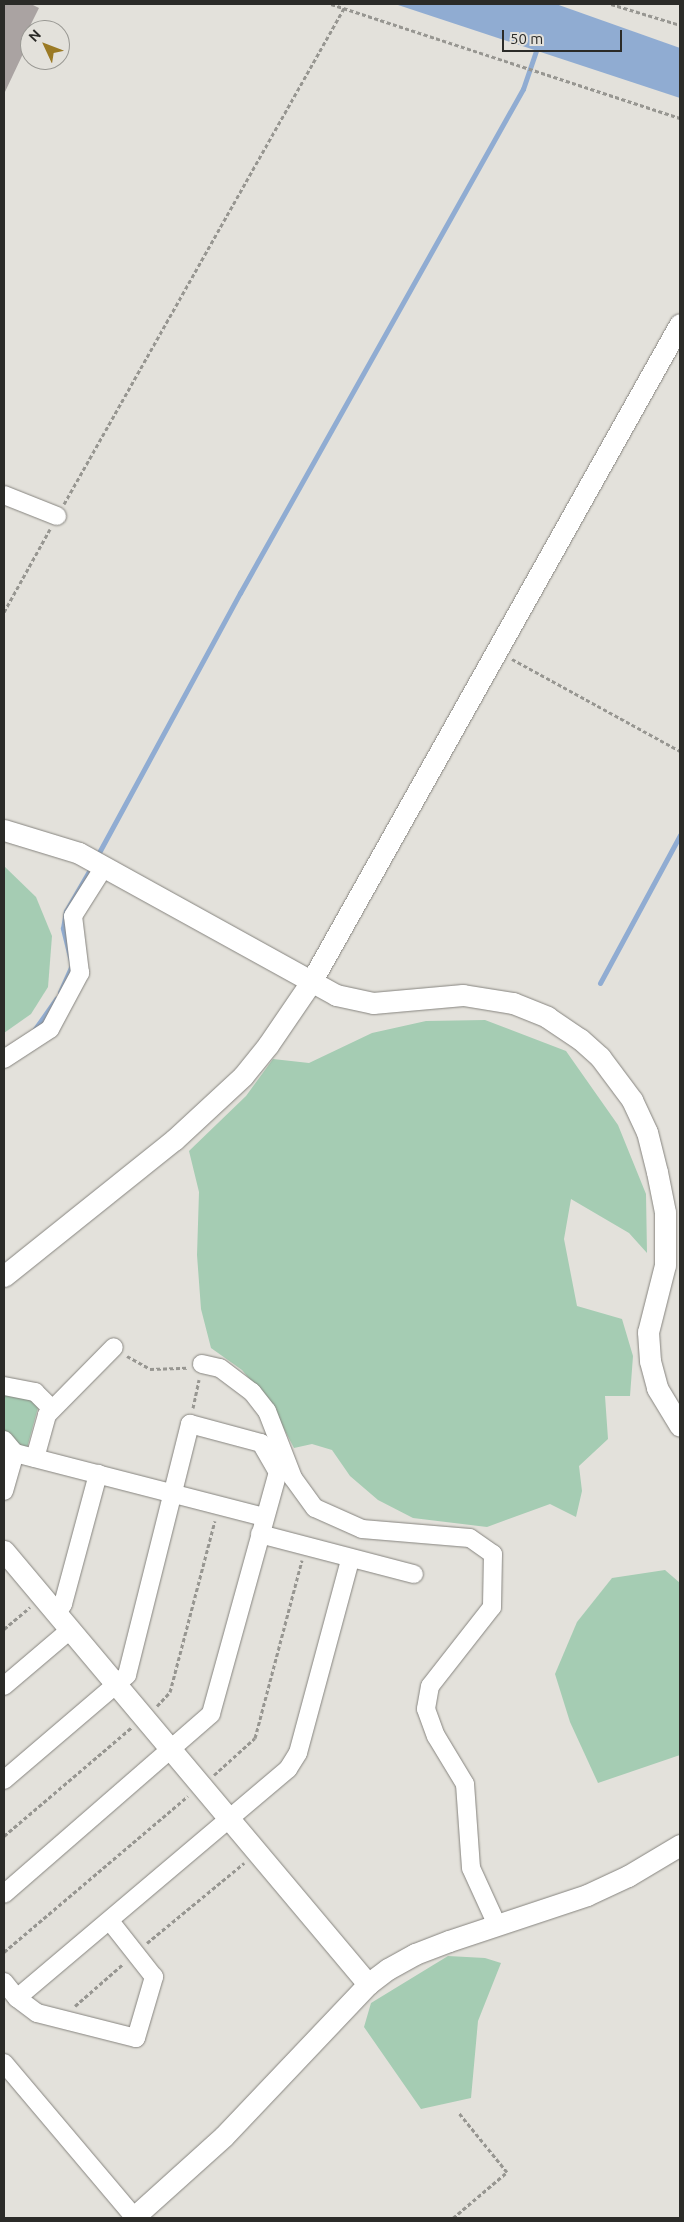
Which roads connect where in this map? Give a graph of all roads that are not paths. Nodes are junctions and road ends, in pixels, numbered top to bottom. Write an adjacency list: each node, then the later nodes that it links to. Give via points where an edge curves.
1 (680, 324): 6 (street)
2 (4, 495): 3 (street)
3 (57, 516)
4 (4, 830): 5 (street)
5 (97, 863): 6 (street); 7 (street, via 73,916 80,973 50,1028 37,1040)
6 (311, 982): 8 (street, via 243,1076 174,1140); 13 (street, via 336,995 373,1003 463,995 513,1003 547,1017 580,1039 615,1076 632,1100 646,1132 659,1180 664,1212 665,1265 648,1332 650,1360 657,1388)
7 (4, 1059)
8 (4, 1276)
9 (114, 1347): 12 (street)
10 (202, 1364): 33 (street, via 220,1368 252,1392 267,1411 293,1478 315,1508 362,1529 470,1538 493,1554 492,1607 430,1686 426,1709 436,1736 465,1784 471,1868)
11 (4, 1386): 12 (street, via 35,1392)
12 (52, 1409): 15 (street, via 47,1415)
13 (680, 1426)
14 (9, 1447): 15 (street); 17 (street)
15 (36, 1458): 16 (street)
16 (98, 1474): 18 (street); 24 (street, via 63,1604)
17 (4, 1491)
18 (174, 1493): 19 (street); 19 (street, via 190,1424 261,1443 278,1472); 25 (street, via 127,1675)
19 (264, 1517): 20 (street)
20 (260, 1534): 21 (street); 27 (street, via 211,1714)
21 (350, 1560): 23 (street); 29 (street, via 298,1753 288,1769)
22 (7, 1563): 24 (street)
23 (414, 1574)
24 (63, 1622): 25 (street); 26 (street)
25 (116, 1684): 27 (street); 28 (street)
26 (4, 1686)
27 (172, 1751): 29 (street); 31 (street)
28 (4, 1780)
29 (229, 1819): 32 (street); 35 (street)
30 (680, 1846): 33 (street, via 628,1876 587,1894)
31 (4, 1894)
32 (110, 1921): 36 (street); 36 (street, via 154,1977 136,2038 37,2013)
33 (497, 1926): 35 (street, via 415,1954)
34 (4, 1982): 36 (street)
35 (368, 1984): 38 (street, via 224,2136)
36 (17, 1998)
37 (4, 2063): 38 (street)
38 (134, 2218)

